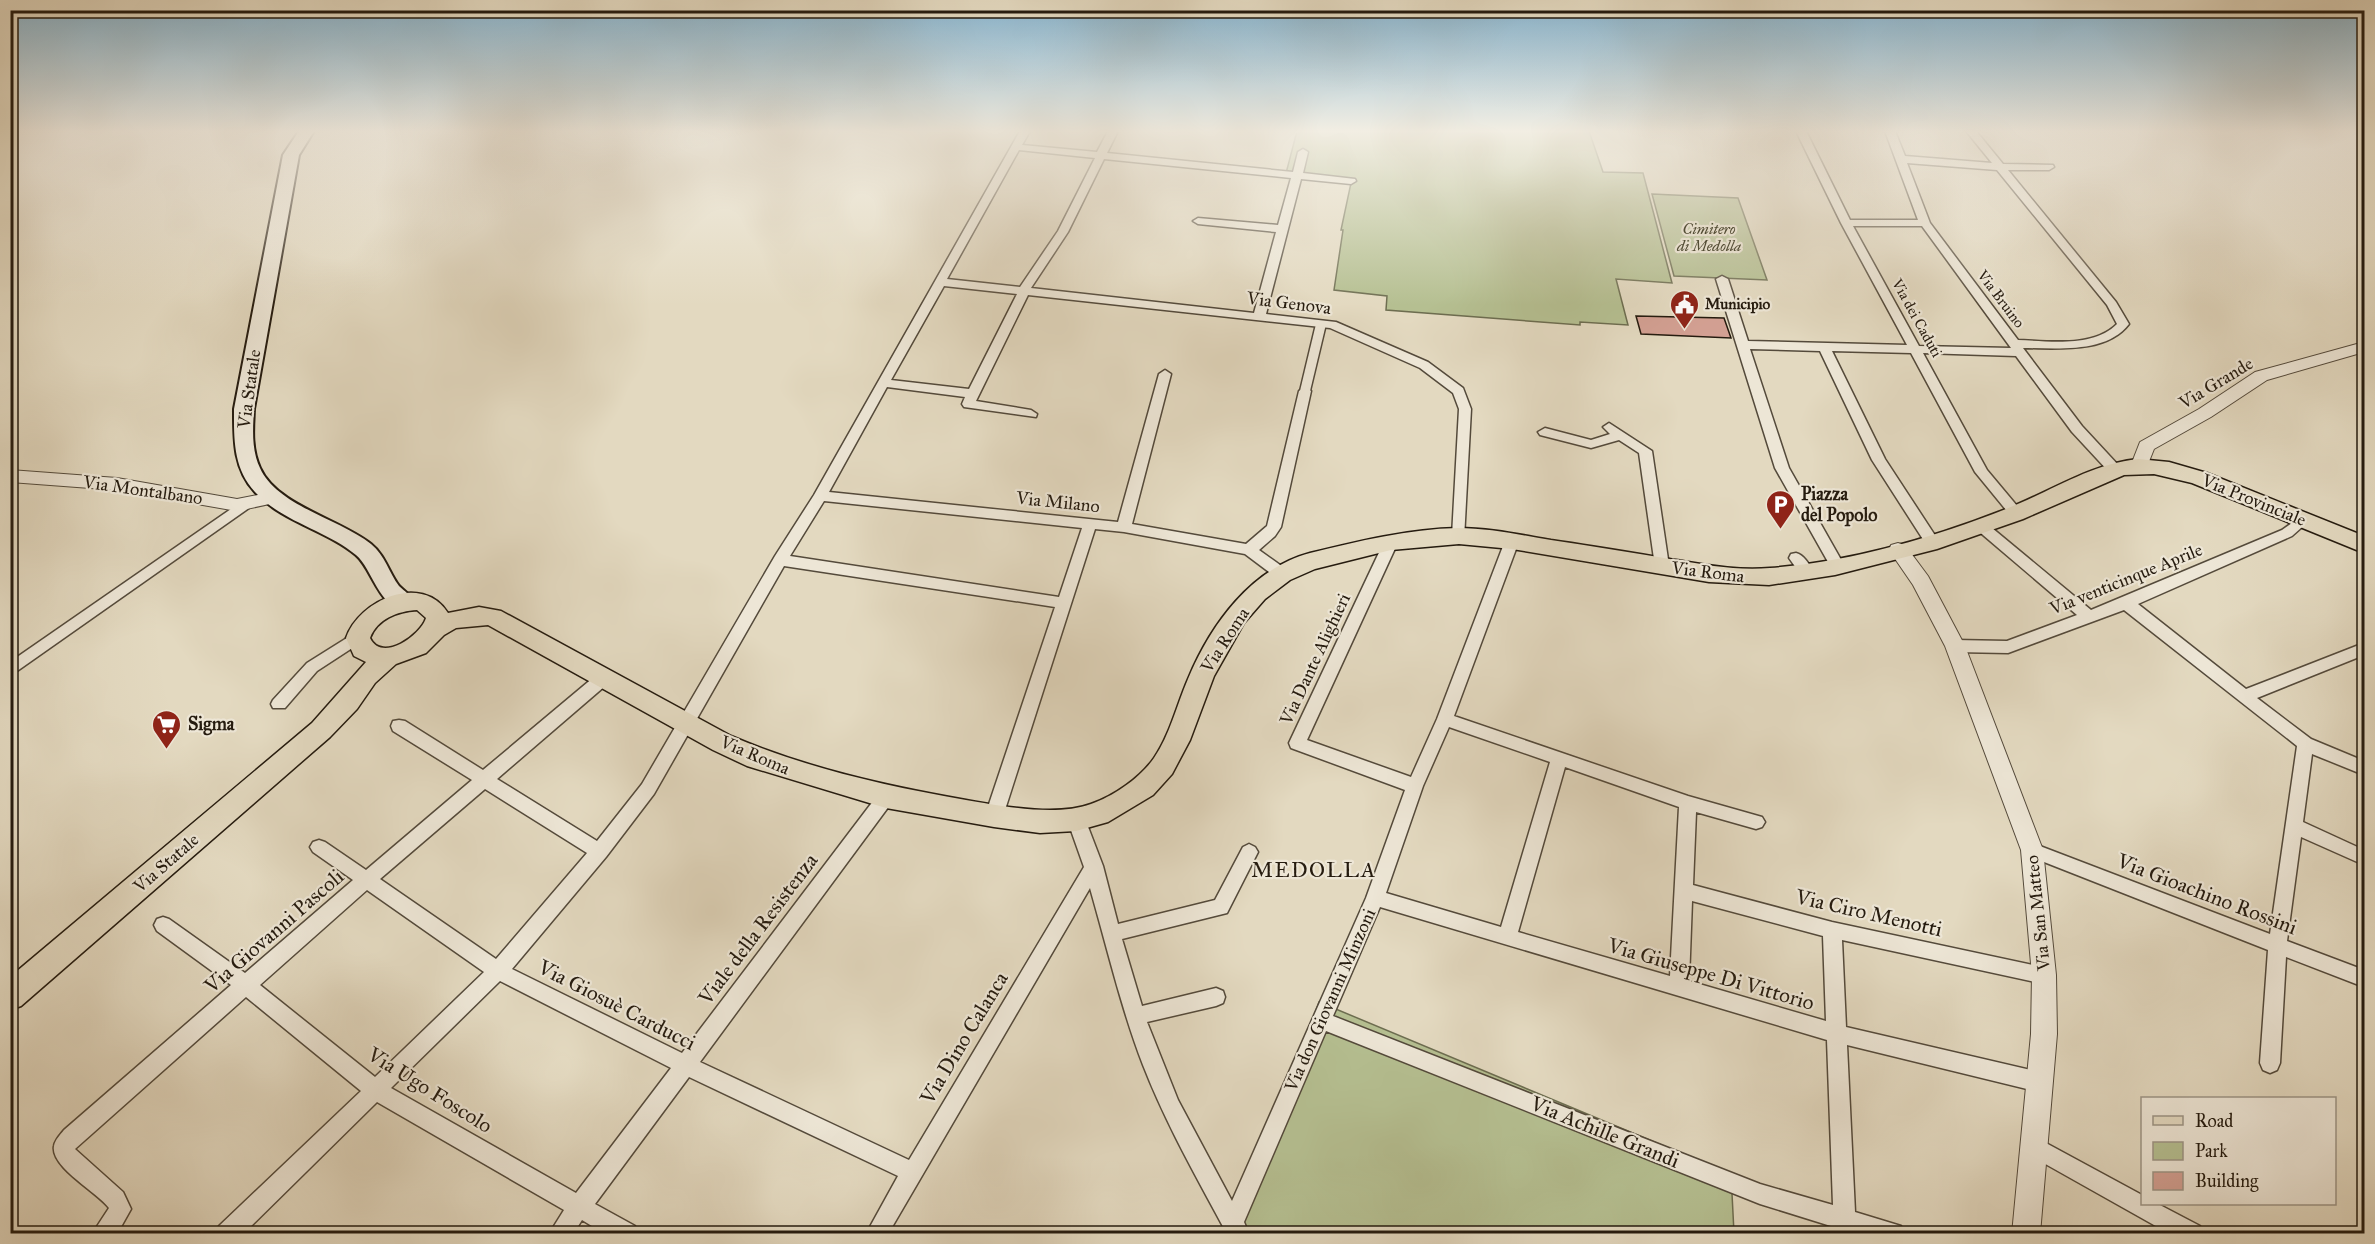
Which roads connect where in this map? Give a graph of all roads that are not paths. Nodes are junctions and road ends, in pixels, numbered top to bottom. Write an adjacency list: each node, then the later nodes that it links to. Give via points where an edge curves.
1 (285, 189): 32 (main road, Via Statale, via 242,425 248,465)
2 (993, 189): 13 (street)
3 (1085, 189): 14 (street)
4 (1293, 189): 11 (street)
5 (1829, 189): 10 (street, Via dei Caduti)
6 (1912, 189): 9 (street, Via Bruino)
7 (2018, 189): 20 (street, via 2112,304 2123,324 2118,332 2090,341)
8 (1198, 221): 11 (street)
9 (1924, 222): 10 (street); 20 (street, Via Bruino)
10 (1846, 223): 21 (street, Via dei Caduti)
11 (1282, 229): 15 (street)
12 (1722, 279): 17 (street)
13 (941, 282): 14 (street, Via Genova); 23 (street)
14 (1026, 291): 15 (street, Via Genova); 25 (street)
15 (1259, 317): 16 (street, Via Genova)
16 (1321, 324): 24 (street); 39 (street, Via Genova, via 1343,329 1424,365 1459,391 1464,409)
17 (1743, 345): 18 (street); 47 (street, via 1782,468)
18 (1824, 347): 21 (street); 40 (street, via 1879,460)
19 (2364, 347): 28 (street, Via Grande, via 2261,376 2146,446)
20 (2019, 348): 21 (street); 29 (street, Via Bruino, via 2077,429)
21 (1917, 350): 34 (street, Via dei Caduti, via 1982,472)
22 (1165, 374): 38 (street)
23 (884, 383): 25 (street); 31 (street)
24 (1305, 391): 44 (street, via 1274,527)
25 (974, 394): 26 (street, via 968,404)
26 (1031, 414)
27 (1545, 432): 48 (street, via 1591,444 1615,431 1645,452)
28 (2140, 465): 29 (main road, Via Roma); 35 (main road, Via Provinciale, via 2196,477)
29 (2115, 470): 34 (main road, Via Roma)
30 (10, 476): 33 (street, Via Montalbano, via 106,483)
31 (820, 496): 36 (street, Via Milano); 46 (street)
32 (273, 498): 33 (street, Via Montalbano); 50 (main road, Via Statale, via 363,548)
33 (244, 505): 58 (street)
34 (2016, 513): 37 (main road, Via Roma)
35 (2303, 520): 43 (main road, Via Provinciale); 52 (street, Via venticinque Aprile, via 2287,533)
36 (1090, 524): 38 (street, Via Milano); 51 (street)
37 (1981, 526): 40 (main road, Via Roma); 53 (street)
38 (1124, 527): 44 (street, Via Milano)
39 (1459, 536): 41 (main road, Via Roma); 42 (main road, Via Roma)
40 (1931, 540): 45 (main road, Via Roma)
41 (1512, 541): 48 (main road, Via Roma); 62 (street, Via don Giovanni Minzoni)
42 (1390, 542): 49 (main road, Via Roma, via 1340,553); 69 (street, Via Dante Alighieri, via 1297,743)
43 (2364, 545)
44 (1249, 550): 49 (street, Via Milano)
45 (1898, 550): 47 (main road, Via Roma); 55 (street, Via San Matteo, via 1921,581)
46 (780, 560): 51 (street); 63 (street)
47 (1837, 565): 48 (main road, Via Roma, via 1801,565 1777,576 1743,578)
48 (1662, 566)
49 (1282, 574): 73 (main road, Via Roma, via 1257,593 1219,642 1163,766 1119,804)
50 (395, 594): 54 (main road, via 420,602); 57 (main road, Via Statale, via 363,626)
51 (1062, 603): 72 (street)
52 (2126, 603): 53 (street, Via venticinque Aprile); 60 (street)
53 (2088, 616): 55 (street, Via venticinque Aprile, via 2008,647)
54 (436, 620): 57 (main road, via 416,647); 59 (main road, Via Roma, via 483,616 500,619)
55 (1955, 646): 77 (street, Via San Matteo)
56 (2364, 649): 60 (street)
57 (370, 655): 61 (street, via 312,667); 95 (main road, Via Statale, via 348,702 321,730)
58 (10, 670)
59 (606, 676): 63 (main road, Via Roma); 68 (street, Via Giovanni Pascoli)
60 (2245, 696): 65 (street)
61 (279, 704)
62 (1445, 719): 66 (street); 69 (street, Via don Giovanni Minzoni)
63 (688, 722): 70 (main road, Via Roma, via 756,758); 78 (street, via 648,789)
64 (399, 726): 68 (street)
65 (2305, 744): 67 (street); 75 (street)
66 (1559, 759): 71 (street); 88 (street)
67 (2364, 768)
68 (484, 780): 78 (street); 82 (street, Via Giovanni Pascoli)
69 (1415, 786): 84 (street, Via don Giovanni Minzoni)
70 (886, 797): 72 (main road, Via Roma); 101 (street, Viale della Resistenza)
71 (1688, 802): 74 (street); 83 (street)
72 (994, 816): 73 (main road, Via Roma, via 1040,821)
73 (1076, 819): 81 (street)
74 (1756, 822)
75 (2293, 826): 80 (street); 89 (street)
76 (319, 847): 82 (street, Via Giosuè Carducci)
77 (2032, 850): 89 (street, Via Gioachino Rossini); 91 (street, Via San Matteo)
78 (600, 852): 90 (street)
79 (1249, 852): 87 (street, via 1221,907)
80 (2364, 858)
81 (1094, 866): 87 (street); 105 (street, Via Dino Calanca)
82 (365, 881): 90 (street, Via Giosuè Carducci); 93 (street, Via Giovanni Pascoli)
83 (1684, 891): 86 (street, Via Ciro Menotti); 94 (street)
84 (1375, 898): 88 (street, Via Giuseppe Di Vittorio); 98 (street, Via don Giovanni Minzoni)
85 (162, 925): 93 (street, Via Ugo Foscolo)
86 (1832, 930): 91 (street, Via Ciro Menotti); 99 (street)
87 (1113, 933): 97 (street)
88 (1507, 938): 94 (street, Via Giuseppe Di Vittorio)
89 (2277, 946): 92 (street, Via Gioachino Rossini); 100 (street)
90 (498, 971): 101 (street, Via Giosuè Carducci); 103 (street)
91 (2044, 975): 102 (street, Via San Matteo)
92 (2364, 979)
93 (246, 985): 103 (street, Via Ugo Foscolo); 109 (street, Via Giovanni Pascoli, via 70,1137 64,1147 65,1155 116,1199 120,1209)
94 (1679, 989): 99 (street, Via Giuseppe Di Vittorio)
95 (10, 996)
96 (1216, 997): 97 (street)
97 (1136, 1016): 108 (street, via 1152,1064 1203,1173)
98 (1321, 1020): 107 (street, Via Achille Grandi); 108 (street, Via don Giovanni Minzoni)
99 (1838, 1034): 102 (street, Via Giuseppe Di Vittorio); 107 (street)
100 (2270, 1063)
101 (683, 1064): 105 (street, Via Giosuè Carducci); 106 (street, Viale della Resistenza)
102 (2039, 1082): 104 (street, Via San Matteo)
103 (375, 1090): 106 (street, Via Ugo Foscolo); 110 (street)
104 (2033, 1146): 115 (street, Via San Matteo); 116 (street)
105 (912, 1172): 113 (street, Via Dino Calanca)
106 (578, 1207): 111 (street, Viale della Resistenza); 112 (street, Via Ugo Foscolo)
107 (1845, 1227): 114 (street, Via Achille Grandi)
108 (1236, 1228)
109 (102, 1233)
110 (227, 1233)
111 (559, 1233)
112 (627, 1233)
113 (876, 1233)
114 (1893, 1233)
115 (2026, 1233)
116 (2192, 1233)

